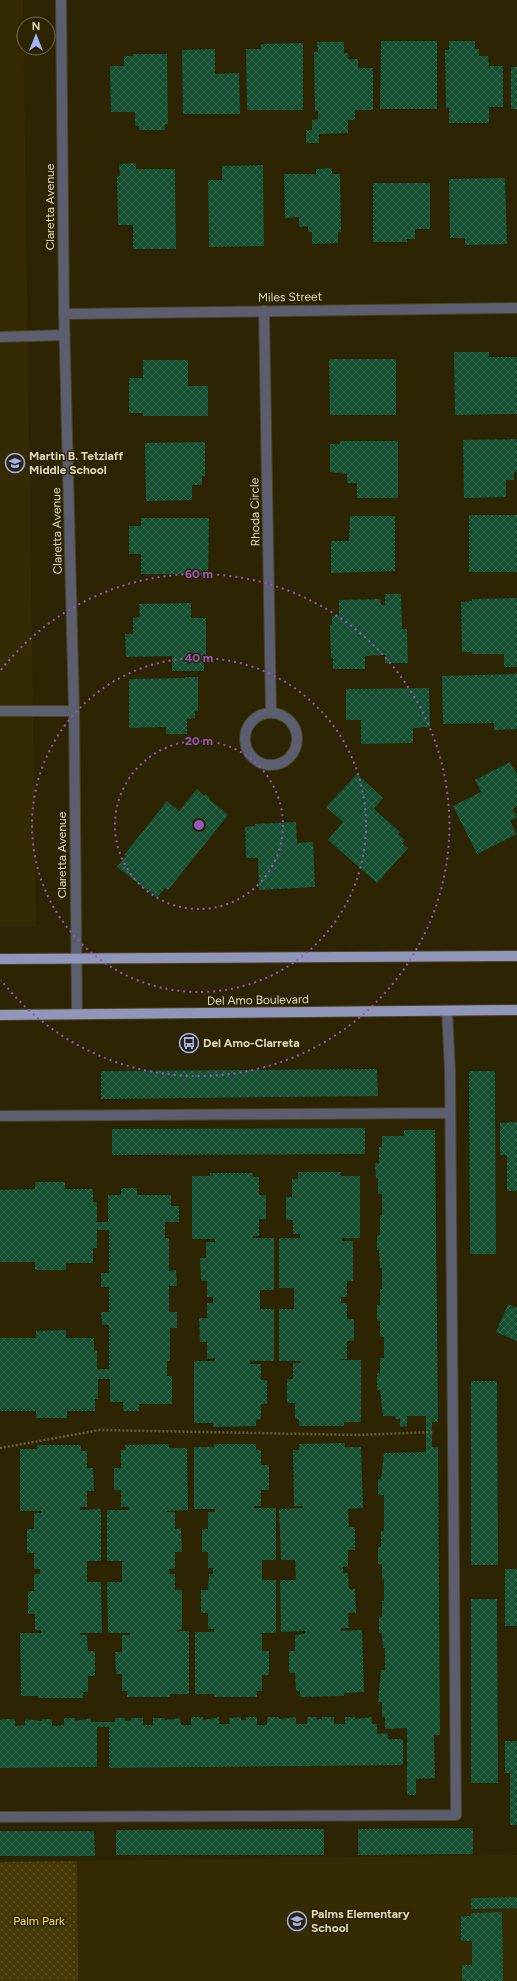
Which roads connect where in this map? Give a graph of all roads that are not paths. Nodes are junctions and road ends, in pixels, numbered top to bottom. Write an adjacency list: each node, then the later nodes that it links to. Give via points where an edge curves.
1 (62, 0): 4 (street, Claretta Avenue)
2 (517, 308): 3 (street, Miles Street)
3 (264, 311): 4 (street, Miles Street); 9 (street, Rhoda Circle)
4 (64, 314): 5 (street, Claretta Avenue)
5 (65, 335): 6 (street); 8 (street, Claretta Avenue)
6 (0, 337)
7 (0, 711): 8 (street)
8 (74, 711): 11 (street, Claretta Avenue)
9 (271, 713): 9 (street, via 262,714 254,719 245,735 246,744 255,759 263,764 272,765 288,760 297,746 298,738 293,723 279,714)
10 (517, 956): 11 (main road)
11 (76, 958): 12 (main road); 15 (street, Claretta Avenue)
12 (0, 959)
13 (517, 1010): 14 (main road, Del Amo Boulevard)
14 (446, 1011): 15 (main road, Del Amo Boulevard); 17 (street)
15 (77, 1014): 16 (main road, Del Amo Boulevard)
16 (0, 1015)
17 (450, 1112): 18 (street); 19 (street, via 456,1815)
18 (0, 1116)
19 (0, 1817)

